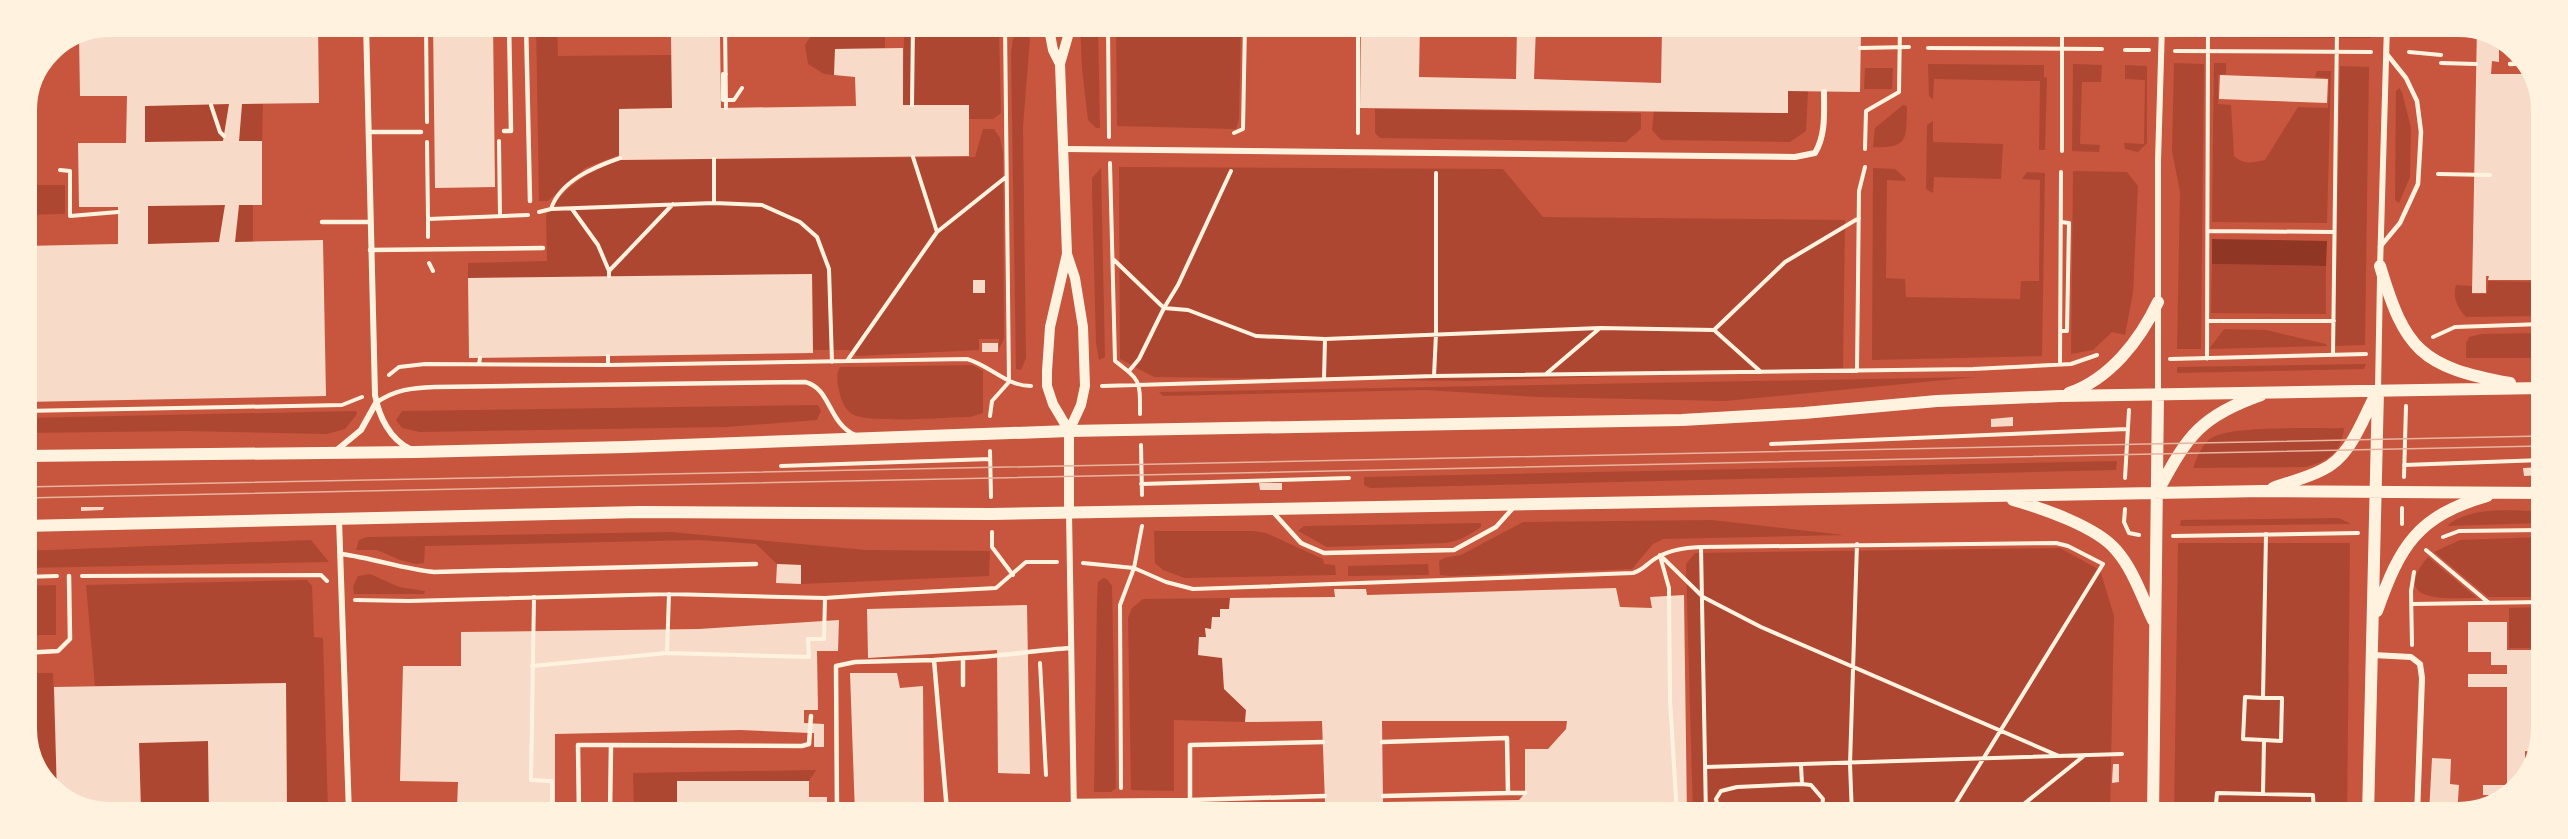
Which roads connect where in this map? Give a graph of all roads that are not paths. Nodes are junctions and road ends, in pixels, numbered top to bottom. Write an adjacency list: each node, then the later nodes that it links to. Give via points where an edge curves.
1 (366, 33): 14 (street)
2 (509, 33): 13 (lane, via 511,131)
3 (526, 33): 17 (lane)
4 (1050, 33): 9 (street)
5 (1067, 33): 9 (street)
6 (2162, 33): 25 (street)
7 (2387, 33): 8 (street)
8 (2386, 53): 20 (street); 20 (lane, via 2406,78 2417,101 2421,132 2418,184 2400,223)
9 (1060, 64): 16 (street)
10 (2510, 64): 11 (lane)
11 (2519, 64)
12 (1824, 92): 16 (street, via 1820,146 1815,153 1795,158)
13 (504, 131)
14 (368, 132): 15 (lane); 19 (street)
15 (421, 132)
16 (1065, 149): 23 (street)
17 (530, 201)
18 (322, 222): 19 (lane)
19 (370, 222): 22 (street)
20 (2380, 247): 24 (street)
21 (543, 248): 22 (lane)
22 (370, 250): 32 (street)
23 (1067, 254): 33 (street, via 1083,327 1085,386); 33 (street, via 1050,327 1047,386)
24 (2380, 266): 26 (main road, via 2400,324 2424,353 2473,374); 28 (street)
25 (2158, 302): 30 (street); 31 (main road, via 2143,329 2106,373)
26 (2535, 387)
27 (2535, 388): 28 (main road)
28 (2378, 390): 29 (main road); 38 (main road, via 2337,460 2321,471); 39 (main road)
29 (2272, 392): 30 (main road); 40 (main road, via 2221,412 2202,424 2184,444)
30 (2158, 394): 31 (main road); 40 (main road)
31 (2060, 396): 33 (main road, via 1682,420)
32 (376, 403): 34 (lane, via 389,393 435,387 805,382 820,389 834,417 846,430); 35 (street, via 394,438); 36 (street, via 362,430 344,447)
33 (1069, 431): 34 (main road); 46 (street)
34 (863, 437): 35 (main road)
35 (415, 452): 36 (main road)
36 (330, 453): 37 (main road)
37 (33, 456)
38 (2263, 491): 39 (main road); 40 (main road)
39 (2375, 492): 41 (main road); 52 (main road)
40 (2157, 493): 43 (main road); 53 (main road)
41 (2498, 493): 42 (main road); 52 (main road, via 2450,509 2416,534 2393,569)
42 (2535, 493)
43 (1998, 496): 44 (main road); 53 (main road, via 2050,510 2110,544 2130,570)
44 (1516, 505): 45 (main road); 45 (lane, via 1496,527 1455,550 1324,553 1301,543)
45 (1270, 509): 46 (main road)
46 (1069, 513): 47 (main road, via 639,512); 54 (street)
47 (339, 519): 48 (main road); 49 (street)
48 (33, 526)
49 (341, 554): 50 (lane, via 434,572); 70 (street)
50 (756, 564)
51 (69, 576): 55 (lane, via 70,639 58,651)
52 (2374, 621): 56 (main road)
53 (2155, 624): 77 (main road)
54 (1071, 648): 57 (lane); 69 (street)
55 (33, 652)
56 (2373, 655): 78 (main road); 79 (street, via 2412,657 2420,664)
57 (963, 658): 58 (lane); 59 (lane)
58 (934, 660): 73 (lane, via 836,666); 74 (lane)
59 (963, 685)
60 (811, 716): 63 (lane, via 809,744 802,746)
61 (1323, 742): 68 (lane, via 1190,745)
62 (1382, 742): 64 (lane, via 1507,738)
63 (611, 745): 71 (lane, via 578,745); 72 (lane)
64 (1508, 793): 65 (lane); 67 (lane)
65 (1525, 793)
66 (1325, 796): 68 (lane)
67 (1383, 796)
68 (1190, 800): 69 (lane); 76 (lane)
69 (1074, 801): 75 (street)
70 (349, 806)
71 (579, 806)
72 (610, 806)
73 (837, 806)
74 (947, 806)
75 (1074, 806)
76 (1190, 806)
77 (2153, 806)
78 (2368, 806)
79 (2417, 806)

